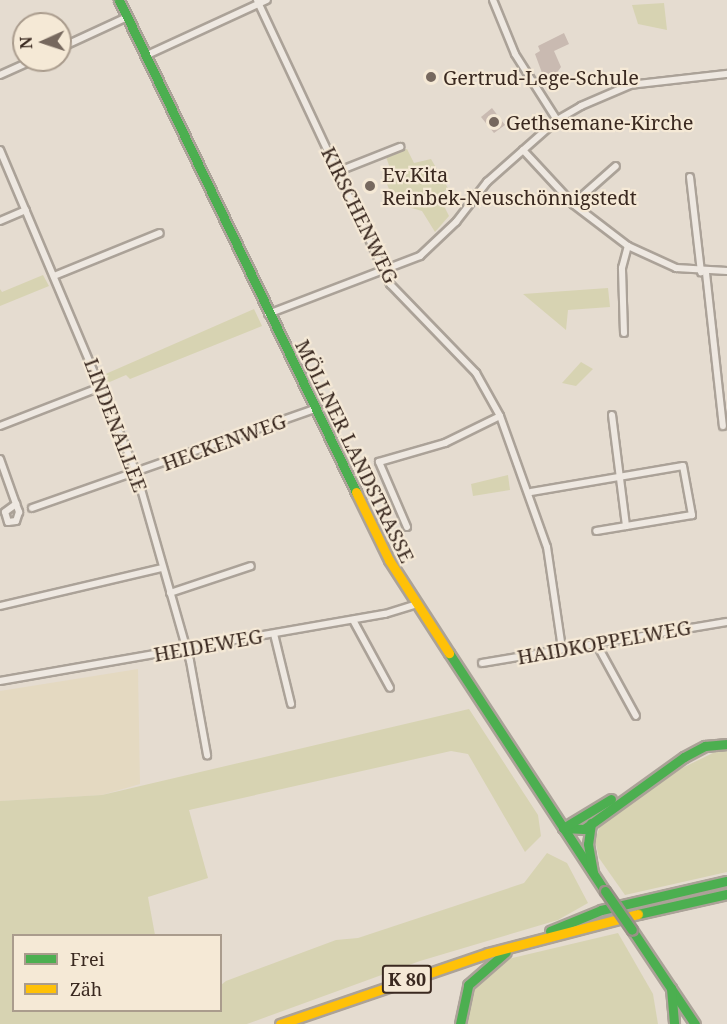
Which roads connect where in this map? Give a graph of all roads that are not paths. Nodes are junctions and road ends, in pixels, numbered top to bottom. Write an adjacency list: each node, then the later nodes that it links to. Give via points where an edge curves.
1 (119, 0): 5 (main road, MÖLLNER LANDSTRASSE)
2 (267, 0): 4 (street)
3 (493, 0): 9 (street, via 515,54)
4 (258, 2): 7 (street); 14 (street, KIRSCHENWEG)
5 (127, 17): 6 (street); 7 (main road, MÖLLNER LANDSTRASSE)
6 (72, 42)
7 (145, 56): 25 (main road, MÖLLNER LANDSTRASSE)
8 (727, 74): 9 (street, via 630,85)
9 (557, 120): 12 (street)
10 (400, 147): 14 (street)
11 (0, 150): 17 (street, LINDENALLEE)
12 (523, 150): 16 (street); 22 (street, via 487,182 434,246)
13 (616, 166): 16 (street)
14 (339, 171): 22 (street, KIRSCHENWEG)
15 (690, 177): 23 (street)
16 (573, 204): 20 (street)
17 (26, 210): 18 (street); 24 (street, LINDENALLEE)
18 (0, 221)
19 (160, 233): 24 (street)
20 (628, 246): 23 (street, via 676,268); 26 (street, via 622,271)
21 (727, 271): 23 (street)
22 (384, 272): 25 (street); 30 (street, KIRSCHENWEG, via 408,306 476,373)
23 (703, 272): 32 (street)
24 (54, 276): 27 (street, LINDENALLEE)
25 (267, 314): 28 (main road, MÖLLNER LANDSTRASSE)
26 (624, 333)
27 (103, 386): 31 (street); 34 (street, LINDENALLEE)
28 (314, 410): 34 (street, HECKENWEG); 45 (main road, MÖLLNER LANDSTRASSE)
29 (612, 415): 35 (street)
30 (500, 416): 36 (street, KIRSCHENWEG); 40 (street, via 445,443 378,462)
31 (0, 426)
32 (723, 426)
33 (0, 459): 37 (street)
34 (137, 475): 38 (street, HECKENWEG); 43 (street, LINDENALLEE)
35 (617, 478): 36 (street); 39 (street); 39 (street, via 683,466 692,515)
36 (531, 492): 52 (street, KIRSCHENWEG, via 547,547)
37 (16, 504)
38 (32, 508)
39 (626, 526): 41 (street)
40 (407, 527)
41 (596, 531)
42 (251, 566): 44 (street)
43 (162, 568): 44 (street, LINDENALLEE); 46 (street)
44 (170, 593): 51 (street, LINDENALLEE)
45 (414, 605): 47 (street, HEIDEWEG); 62 (main road, MÖLLNER LANDSTRASSE)
46 (0, 606)
47 (353, 620): 49 (street, HEIDEWEG); 55 (street)
48 (727, 622): 50 (street, HAIDKOPPELWEG)
49 (274, 634): 51 (street, HEIDEWEG); 56 (street)
50 (596, 643): 52 (street, HAIDKOPPELWEG); 57 (street)
51 (186, 649): 54 (street, HEIDEWEG); 60 (street, LINDENALLEE)
52 (562, 649): 53 (street, HAIDKOPPELWEG)
53 (482, 663)
54 (0, 681)
55 (390, 688)
56 (291, 704)
57 (636, 716)
58 (727, 736): 62 (main road, via 686,750)
59 (727, 744): 61 (main road, via 705,746 684,757)
60 (207, 755)
61 (591, 823): 62 (main road, via 578,831); 63 (main road, via 588,844)
62 (563, 828): 63 (main road, MÖLLNER LANDSTRASSE)
63 (593, 873): 68 (main road, MÖLLNER LANDSTRASSE, bridge)
64 (727, 881): 66 (main road, via 594,912 557,926)
65 (727, 894): 66 (main road, K 80)
66 (540, 938): 67 (main road, K 80)
67 (516, 945): 69 (main road, K 80); 70 (main road, via 472,977 461,1001)
68 (671, 988): 71 (main road); 72 (main road)
69 (280, 1024)
70 (460, 1024)
71 (674, 1024)
72 (695, 1024)

